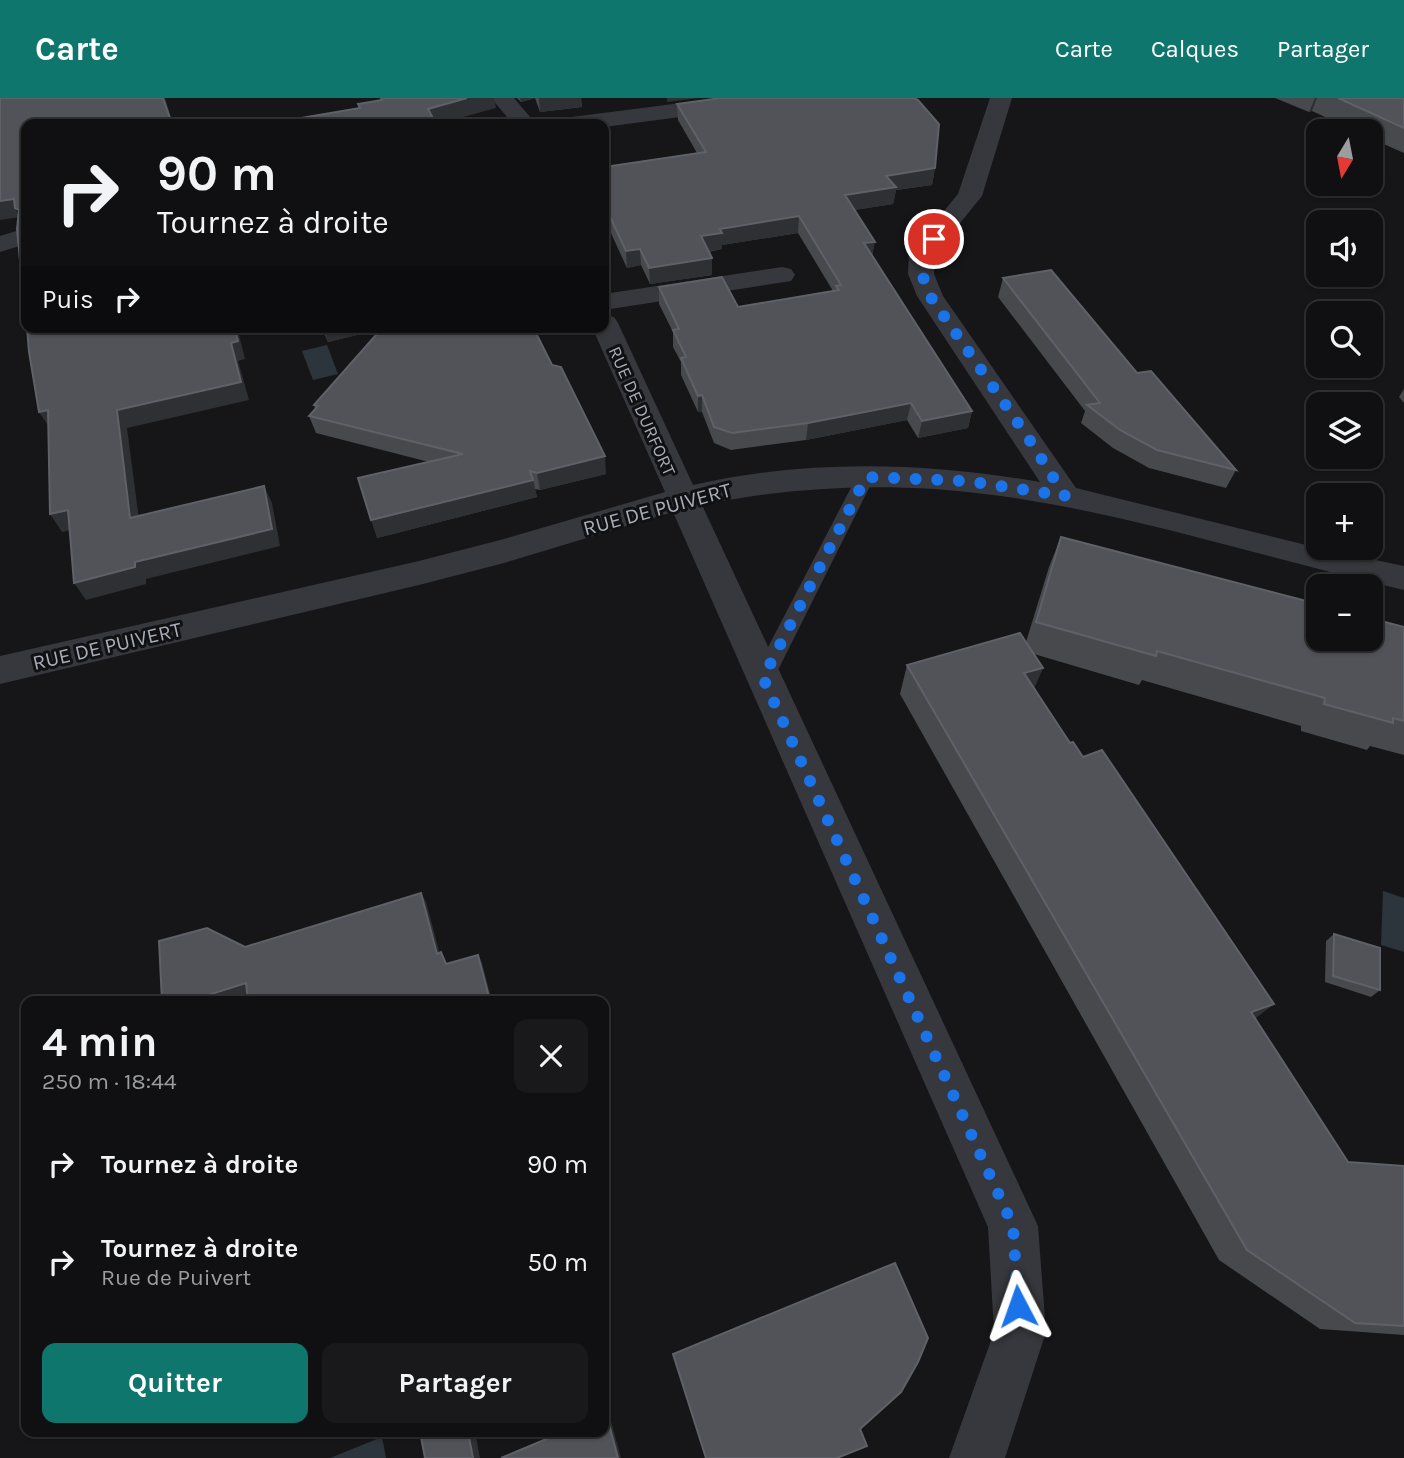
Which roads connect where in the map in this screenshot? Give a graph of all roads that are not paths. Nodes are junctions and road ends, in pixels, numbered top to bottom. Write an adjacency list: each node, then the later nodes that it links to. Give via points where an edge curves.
1 (502, 98): 4 (street)
2 (771, 98): 5 (street)
3 (1001, 98): 12 (street, via 970,196 922,253 921,274 930,296)
4 (521, 119)
5 (609, 119)
6 (21, 238): 7 (street)
7 (0, 244)
8 (782, 275): 9 (street)
9 (609, 301)
10 (608, 333): 13 (street, RUE DE DURFORT)
11 (866, 477): 12 (street, RUE DE PUIVERT, via 967,481); 13 (street, RUE DE PUIVERT, via 754,485); 16 (lane)
12 (1065, 496): 14 (street, RUE DE PUIVERT)
13 (681, 499): 15 (street, RUE DE PUIVERT, via 343,593); 16 (street, RUE DE DURFORT)
14 (1404, 578)
15 (0, 670)
16 (763, 678): 17 (street, RUE DE DURFORT, via 1013,1226 1020,1332)
17 (977, 1458)

